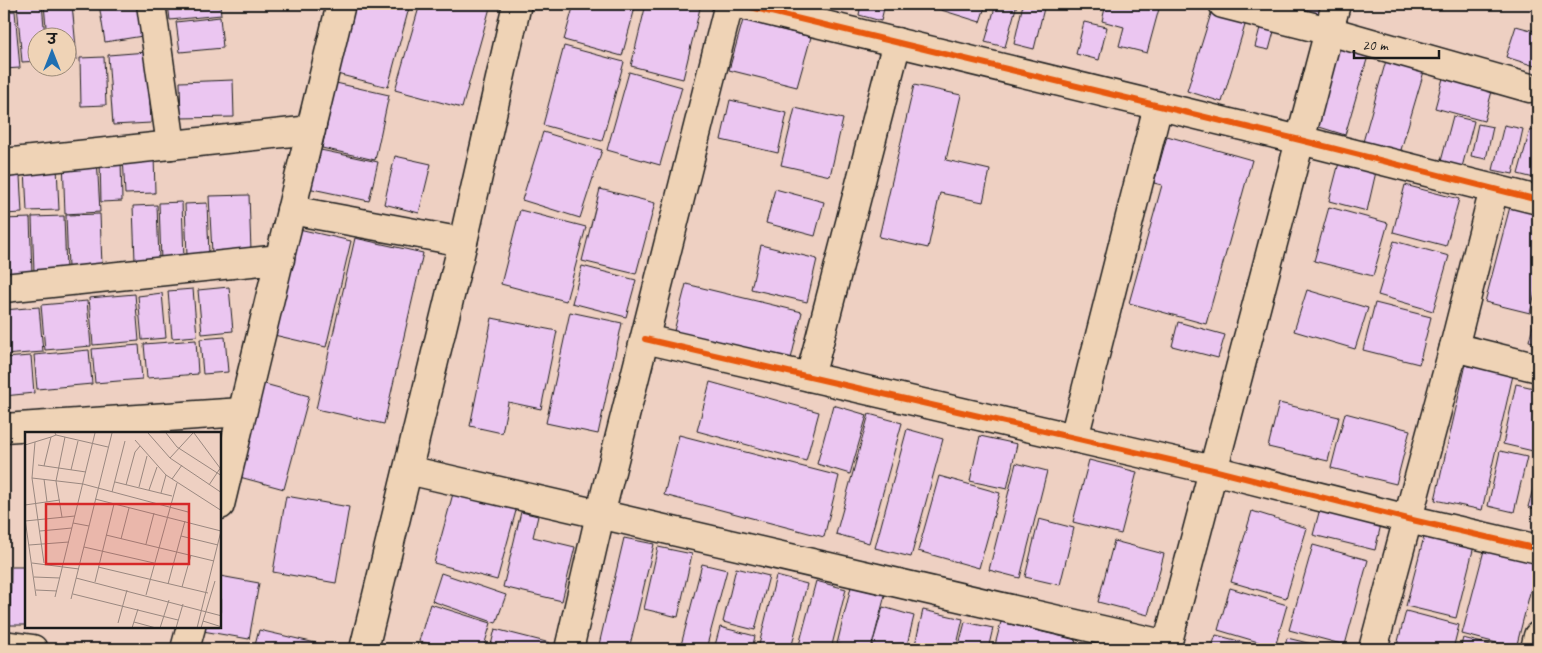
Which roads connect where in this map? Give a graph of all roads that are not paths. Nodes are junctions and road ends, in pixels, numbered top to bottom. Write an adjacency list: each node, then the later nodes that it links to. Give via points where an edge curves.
1 (151, 4): 14 (street)
2 (341, 4): 12 (street)
3 (517, 4): 19 (street)
4 (729, 4): 22 (street)
5 (738, 4): 9 (street)
6 (1223, 4): 8 (street)
7 (1336, 4): 8 (street)
8 (1329, 31): 10 (street); 13 (street)
9 (897, 42): 11 (street); 25 (street)
10 (1530, 88)
11 (1158, 106): 13 (street); 28 (street)
12 (311, 130): 14 (street); 18 (street)
13 (1300, 140): 16 (street); 30 (street)
14 (171, 145): 15 (street)
15 (4, 163)
16 (1494, 189): 17 (street); 23 (street)
17 (1538, 200)
18 (291, 210): 19 (street); 20 (street)
19 (463, 242): 29 (street)
20 (280, 259): 21 (street); 26 (street)
21 (4, 288)
22 (644, 339): 25 (street); 32 (street)
23 (1454, 347): 24 (street); 33 (street)
24 (1538, 368)
25 (810, 377): 28 (street)
26 (242, 412): 27 (street); 31 (street)
27 (4, 428)
28 (1074, 438): 30 (street)
29 (408, 470): 32 (street); 41 (street)
30 (1213, 470): 33 (street); 38 (street)
31 (221, 501)
32 (600, 515): 38 (street); 42 (street)
33 (1408, 519): 34 (street); 43 (street)
34 (1538, 549)
35 (191, 628): 40 (street)
36 (1538, 636): 44 (street)
37 (4, 645): 39 (street)
38 (1166, 647)
39 (33, 649)
40 (185, 649)
41 (364, 649)
42 (569, 649)
43 (1373, 649)
44 (1535, 649)

